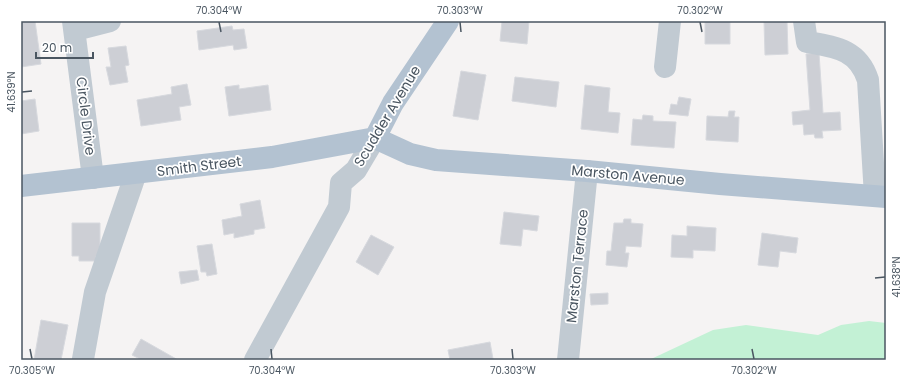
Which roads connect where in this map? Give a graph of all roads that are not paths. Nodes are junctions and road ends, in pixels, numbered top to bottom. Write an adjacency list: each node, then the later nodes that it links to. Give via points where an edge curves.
1 (110, 21): 5 (street, Circle Drive)
2 (448, 21): 7 (main road, Scudder Avenue, via 393,103)
3 (670, 21): 6 (street)
4 (804, 21): 12 (street, via 807,42 827,45 850,54 866,73)
5 (74, 25): 10 (street, Circle Drive)
6 (666, 67)
7 (375, 138): 8 (main road, Marston Avenue, via 410,154 436,160); 9 (main road, Smith Street, via 272,157); 14 (street, Scudder Avenue, via 356,170 341,183 339,207)
8 (587, 171): 12 (main road, Marston Avenue); 15 (street, Marston Terrace)
9 (136, 173): 10 (main road, Smith Street); 13 (street, via 95,292)
10 (93, 178): 11 (main road, Smith Street)
11 (21, 186)
12 (880, 197)
13 (83, 359)
14 (255, 360)
15 (568, 360)

